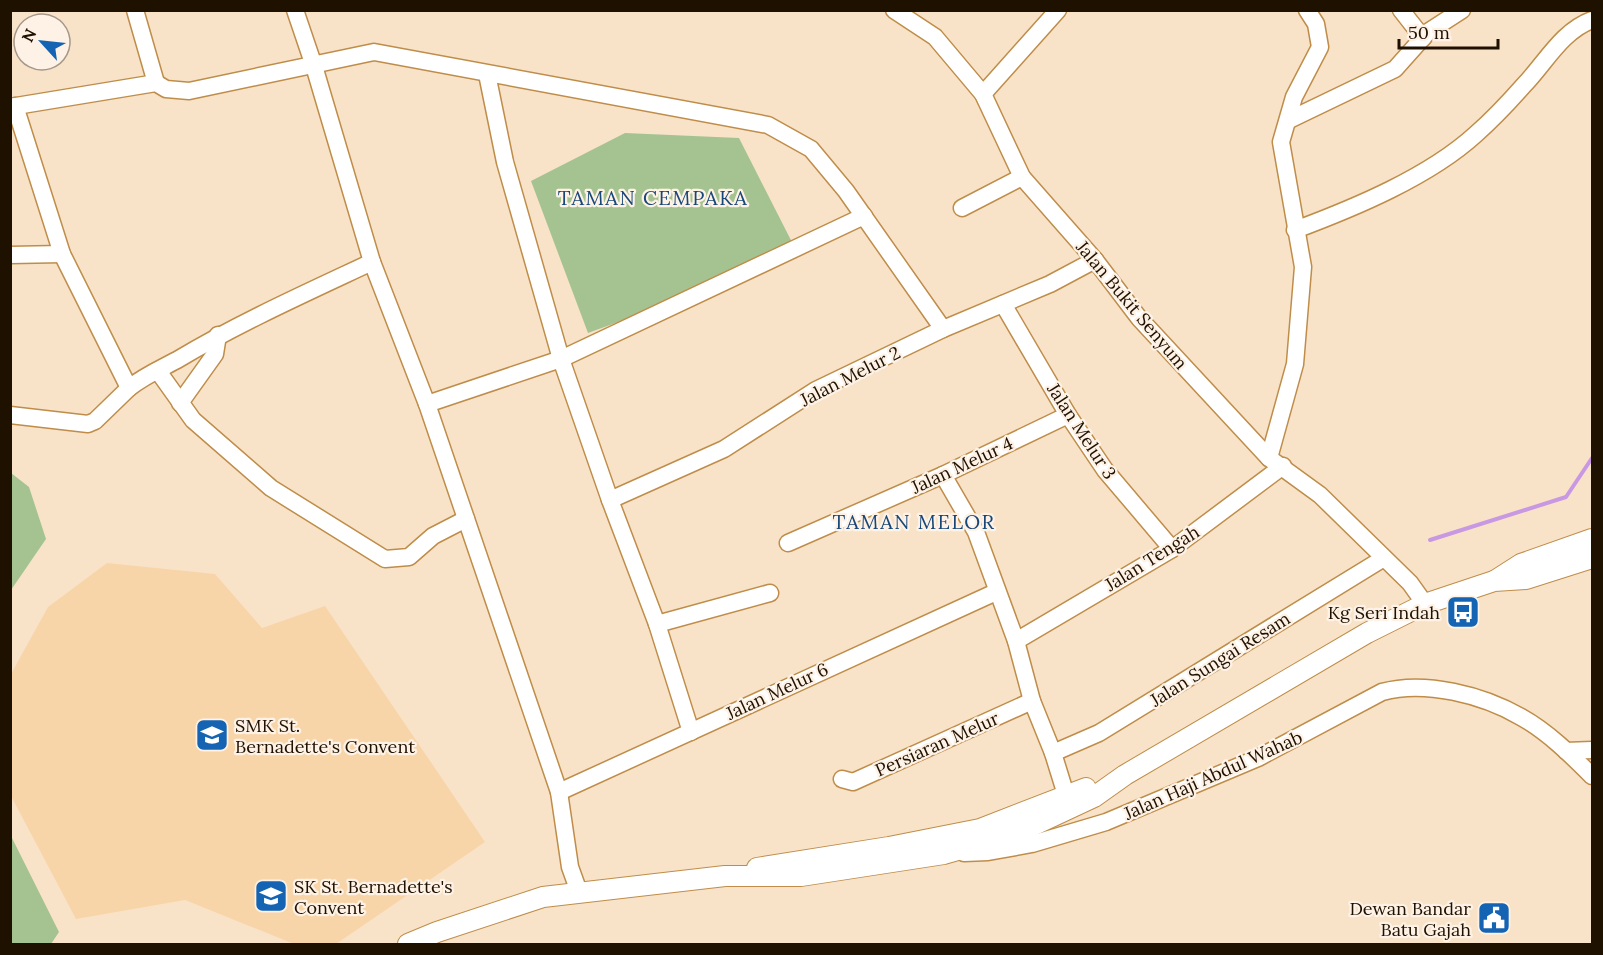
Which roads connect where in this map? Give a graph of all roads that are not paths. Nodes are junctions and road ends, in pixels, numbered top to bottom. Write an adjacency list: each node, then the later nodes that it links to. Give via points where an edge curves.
1 (135, 10): 12 (street)
2 (295, 10): 10 (street)
3 (894, 10): 13 (street, Jalan Bukit Senyum, via 935,37)
4 (1058, 10): 13 (street)
5 (1307, 10): 15 (street, via 1316,24 1320,47 1294,97)
6 (1401, 10): 9 (street)
7 (1462, 10): 9 (street)
8 (1593, 20): 19 (street, via 1579,25 1562,39 1525,85 1484,127 1447,157 1348,210)
9 (1423, 39): 15 (street, via 1395,69)
10 (314, 66): 11 (street, via 374,52); 12 (street, via 189,91 166,89); 23 (street)
11 (487, 74): 18 (street, via 768,125 811,149); 27 (street, via 505,162)
12 (156, 83): 14 (street)
13 (983, 94): 16 (street, Jalan Bukit Senyum)
14 (13, 106): 20 (street)
15 (1289, 120): 19 (street, via 1281,142)
16 (1022, 177): 17 (street); 22 (street, Jalan Bukit Senyum)
17 (962, 208)
18 (864, 216): 25 (street); 27 (street)
19 (1295, 230): 34 (street, via 1303,267 1295,364)
20 (62, 254): 21 (street); 29 (street)
21 (10, 255)
22 (1095, 260): 24 (street, Jalan Melur 2); 34 (street, Jalan Bukit Senyum, via 1139,318)
23 (372, 262): 26 (street); 31 (street)
24 (1003, 304): 25 (street, Jalan Melur 2); 33 (street, Jalan Melur 3)
25 (943, 329): 36 (street, Jalan Melur 2, via 816,390 724,449)
26 (218, 335): 28 (street); 30 (street, via 215,354)
27 (561, 358): 31 (street); 36 (street)
28 (158, 371): 29 (street); 30 (street)
29 (129, 388): 32 (street, via 88,424)
30 (180, 403): 37 (street, via 193,420 271,488 385,559 409,557 433,536)
31 (427, 404): 37 (street)
32 (10, 415)
33 (1068, 415): 35 (street, Jalan Melur 4); 40 (street, Jalan Melur 3, via 1106,470)
34 (1276, 462): 40 (street, Jalan Tengah); 41 (street, Jalan Bukit Senyum, via 1320,495)
35 (943, 475): 39 (street, Jalan Melur 4); 44 (street, via 976,532)
36 (610, 500): 47 (street)
37 (466, 519): 58 (street)
38 (1593, 539): 43 (main road, via 1521,564)
39 (788, 543)
40 (1172, 549): 48 (street, Jalan Tengah)
41 (1384, 558): 46 (street, Jalan Bukit Senyum); 53 (street, Jalan Sungai Resam, via 1099,733)
42 (1593, 558): 43 (main road, via 1526,579)
43 (1494, 581): 46 (main road)
44 (996, 591): 48 (street); 50 (street, Jalan Melur 6)
45 (770, 593): 47 (street)
46 (1425, 604): 54 (main road, via 1367,633)
47 (657, 624): 50 (street)
48 (1016, 641): 49 (street)
49 (1032, 701): 53 (street); 56 (street, Persiaran Melur, via 853,782)
50 (691, 732): 58 (street, Jalan Melur 6)
51 (1593, 750): 52 (street)
52 (1566, 751): 55 (street, Jalan Haji Abdul Wahab); 61 (street, Jalan Haji Abdul Wahab, via 1522,717 1494,705 1427,688 1397,688 1382,692 1258,758 1106,822)
53 (1053, 753): 57 (street)
54 (1125, 775): 57 (main road); 60 (main road, via 1094,797)
55 (1593, 777)
56 (842, 779)
57 (1066, 795): 59 (main road)
58 (560, 800): 64 (street, via 570,867)
59 (980, 829): 60 (main road); 63 (main road)
60 (1000, 838): 61 (street); 62 (main road)
61 (1032, 844): 62 (street, Jalan Haji Abdul Wahab)
62 (944, 854): 63 (main road, via 801,876)
63 (725, 876): 64 (main road)
64 (579, 892): 65 (main road, via 543,897)
65 (408, 945)

